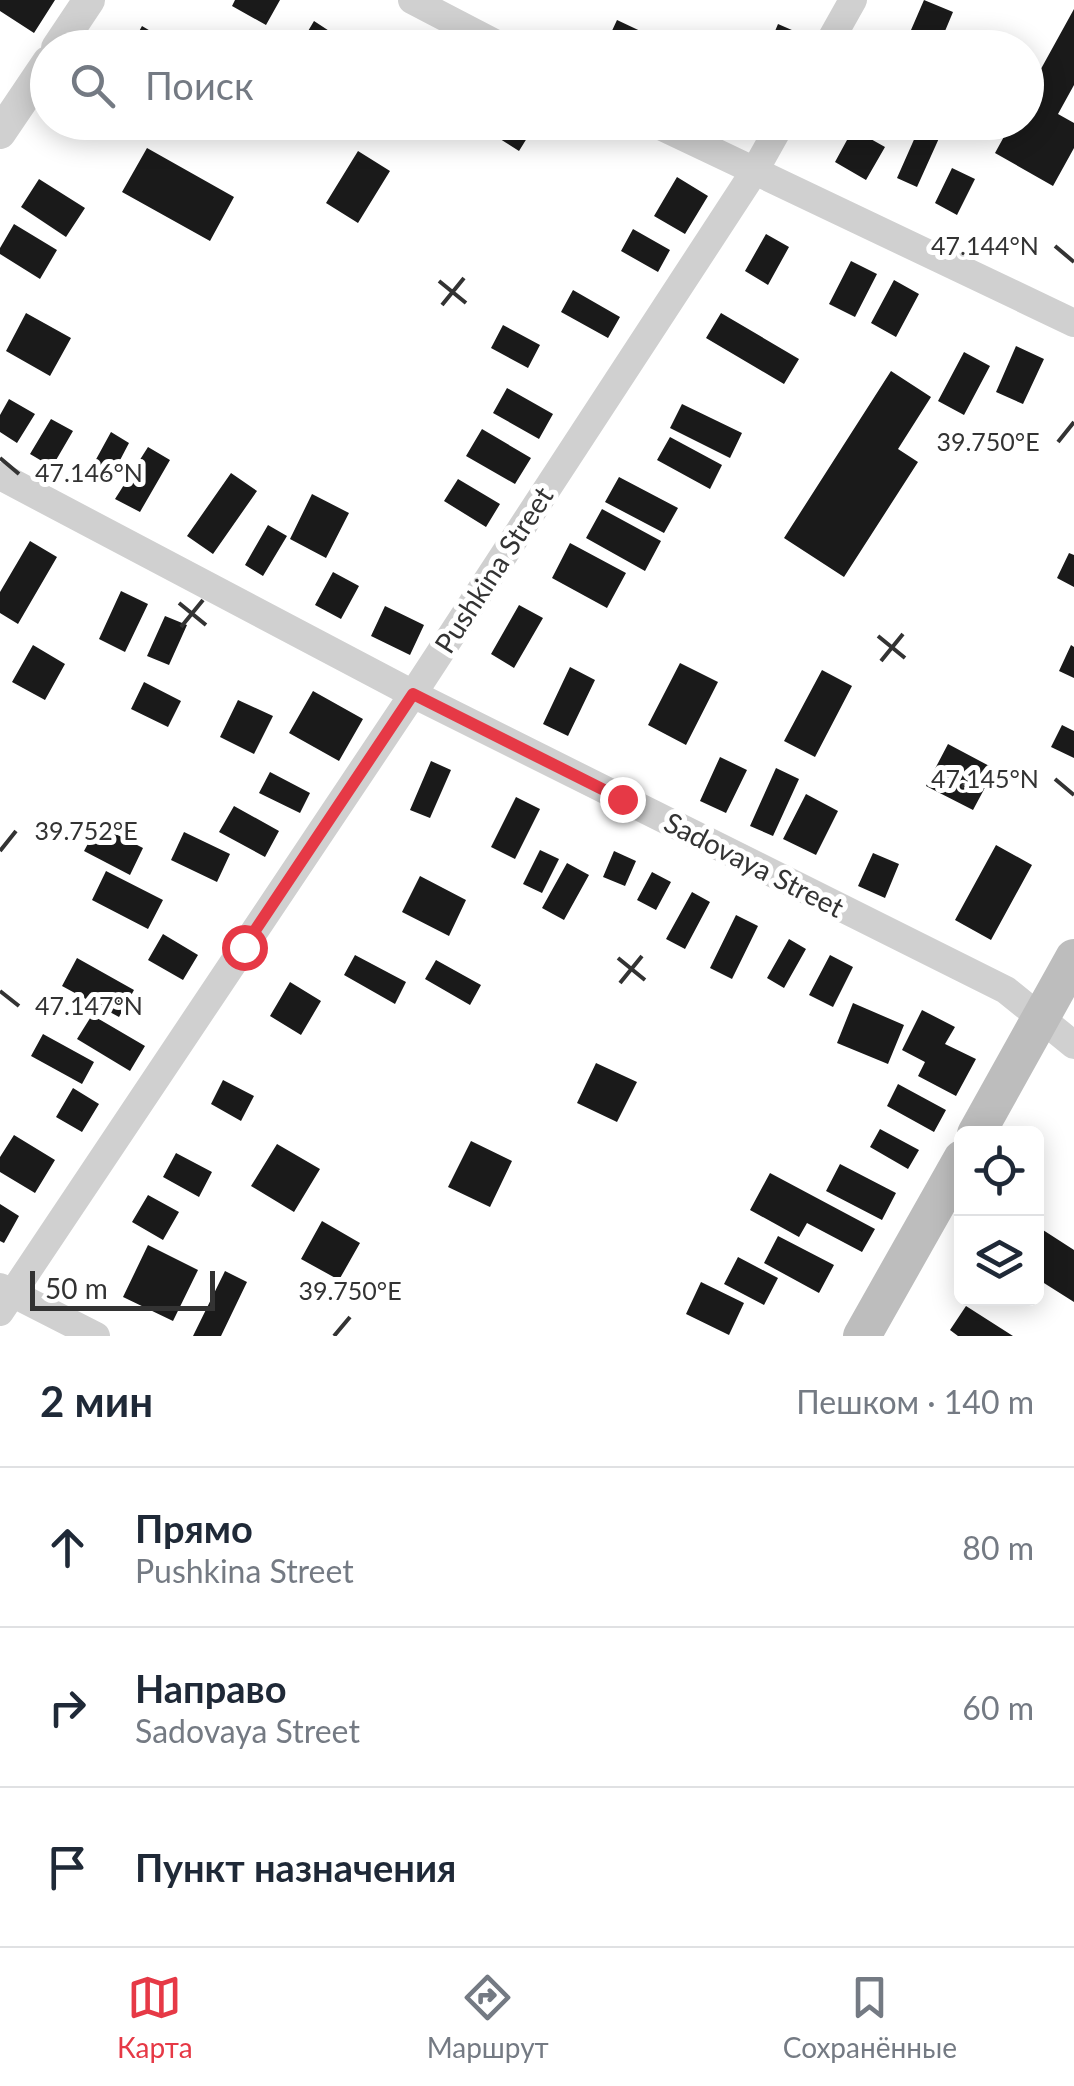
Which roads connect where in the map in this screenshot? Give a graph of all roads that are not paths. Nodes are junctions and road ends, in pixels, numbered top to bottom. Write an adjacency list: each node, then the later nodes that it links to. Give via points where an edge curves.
1 (89, 0): 4 (street)
2 (412, 0): 5 (street)
3 (853, 0): 6 (street)
4 (69, 30)
5 (470, 30)
6 (836, 30)
7 (30, 89): 8 (street)
8 (0, 133)
9 (689, 140): 11 (street)
10 (772, 140): 11 (street, Pushkina Street)
11 (754, 172): 12 (street); 14 (street, Pushkina Street)
12 (1074, 323)
13 (0, 476): 14 (street, Sadovaya Street)
14 (413, 694): 16 (street, Sadovaya Street, via 1006,990); 20 (street, Pushkina Street)
15 (1074, 958): 16 (main road)
16 (1041, 1018): 17 (street, Sadovaya Street); 18 (main road)
17 (1074, 1045)
18 (980, 1126)
19 (954, 1173): 22 (main road)
20 (4, 1298): 21 (street)
21 (96, 1336)
22 (862, 1336)

